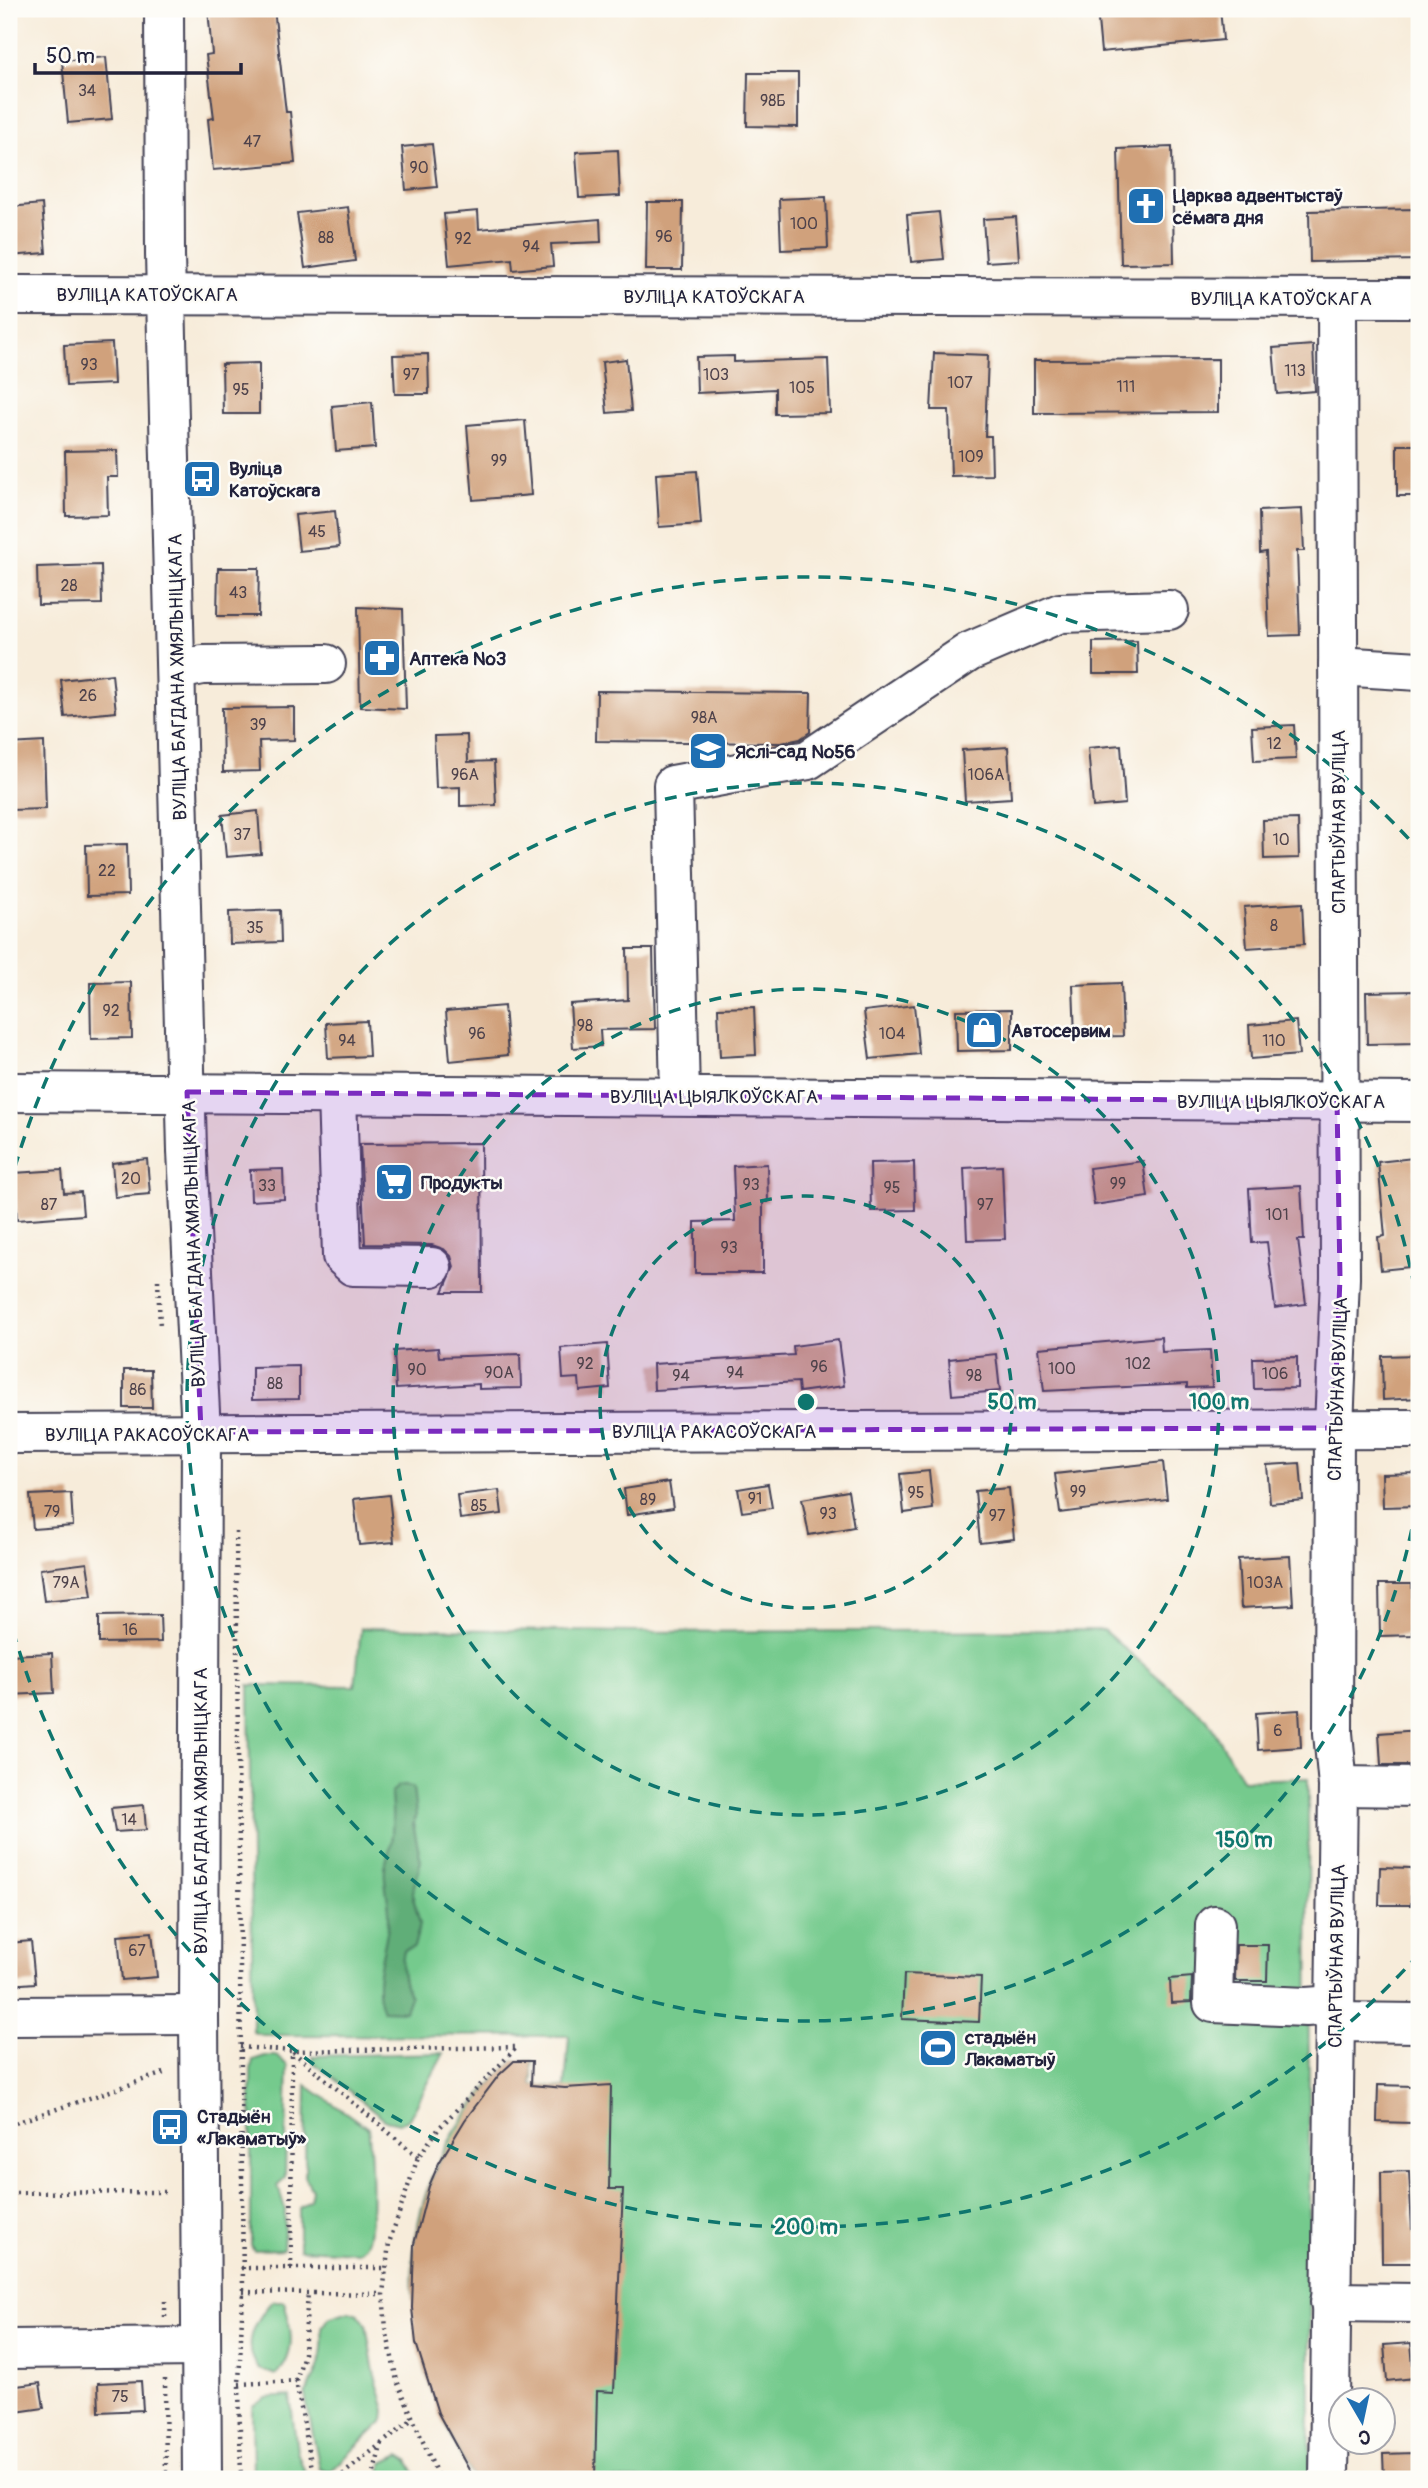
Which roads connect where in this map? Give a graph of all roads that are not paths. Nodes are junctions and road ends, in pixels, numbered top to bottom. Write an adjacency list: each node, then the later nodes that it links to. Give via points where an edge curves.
1 (164, 9): 2 (street, ВУЛІЦА БАГДАНА ХМЯЛЬНІЦКАГА)
2 (167, 294): 3 (street, ВУЛІЦА КАТОЎСКАГА); 4 (street, ВУЛІЦА КАТОЎСКАГА); 9 (street, ВУЛІЦА БАГДАНА ХМЯЛЬНІЦКАГА)
3 (9, 295)
4 (1337, 298): 5 (street, ВУЛІЦА КАТОЎСКАГА); 8 (street, СПАРТЫЎНАЯ ВУЛІЦА)
5 (1419, 298)
6 (1169, 610): 14 (street, via 1060,613 969,652 808,760 673,786)
7 (326, 664): 9 (street, via 203,665)
8 (1338, 666): 10 (street); 15 (street, СПАРТЫЎНАЯ ВУЛІЦА)
9 (177, 670): 12 (street, ВУЛІЦА БАГДАНА ХМЯЛЬНІЦКАГА)
10 (1419, 671)
11 (9, 1092): 12 (street, ВУЛІЦА ЦЫЯЛКОЎСКАГА)
12 (187, 1092): 13 (street, ВУЛІЦА ЦЫЯЛКОЎСКАГА); 20 (street, ВУЛІЦА БАГДАНА ХМЯЛЬНІЦКАГА)
13 (337, 1094): 14 (street, ВУЛІЦА ЦЫЯЛКОЎСКАГА); 17 (street, via 342,1256 353,1266)
14 (680, 1096): 15 (street, ВУЛІЦА ЦЫЯЛКОЎСКАГА)
15 (1337, 1101): 16 (street, ВУЛІЦА ЦЫЯЛКОЎСКАГА); 18 (street, СПАРТЫЎНАЯ ВУЛІЦА, via 1340,1278)
16 (1419, 1102)
17 (432, 1267)
18 (1334, 1428): 19 (street, ВУЛІЦА РАКАСОЎСКАГА); 20 (street, ВУЛІЦА РАКАСОЎСКАГА); 22 (street, СПАРТЫЎНАЯ ВУЛІЦА, via 1333,1733)
19 (1419, 1429)
20 (201, 1432): 21 (street, ВУЛІЦА РАКАСОЎСКАГА); 26 (street, ВУЛІЦА БАГДАНА ХМЯЛЬНІЦКАГА)
21 (9, 1434)
22 (1338, 1787): 23 (street); 25 (street, СПАРТЫЎНАЯ ВУЛІЦА)
23 (1419, 1787)
24 (1216, 1925): 25 (street, via 1213,2003 1306,2007)
25 (1335, 2014): 28 (street); 29 (street, СПАРТЫЎНАЯ ВУЛІЦА)
26 (199, 2015): 27 (street); 31 (street, ВУЛІЦА БАГДАНА ХМЯЛЬНІЦКАГА)
27 (9, 2016)
28 (1419, 2023)
29 (1330, 2302): 30 (street); 34 (street, СПАРТЫЎНАЯ ВУЛІЦА)
30 (1419, 2303)
31 (200, 2347): 32 (street); 33 (street, ВУЛІЦА БАГДАНА ХМЯЛЬНІЦКАГА)
32 (9, 2349)
33 (202, 2479)
34 (1329, 2479)

